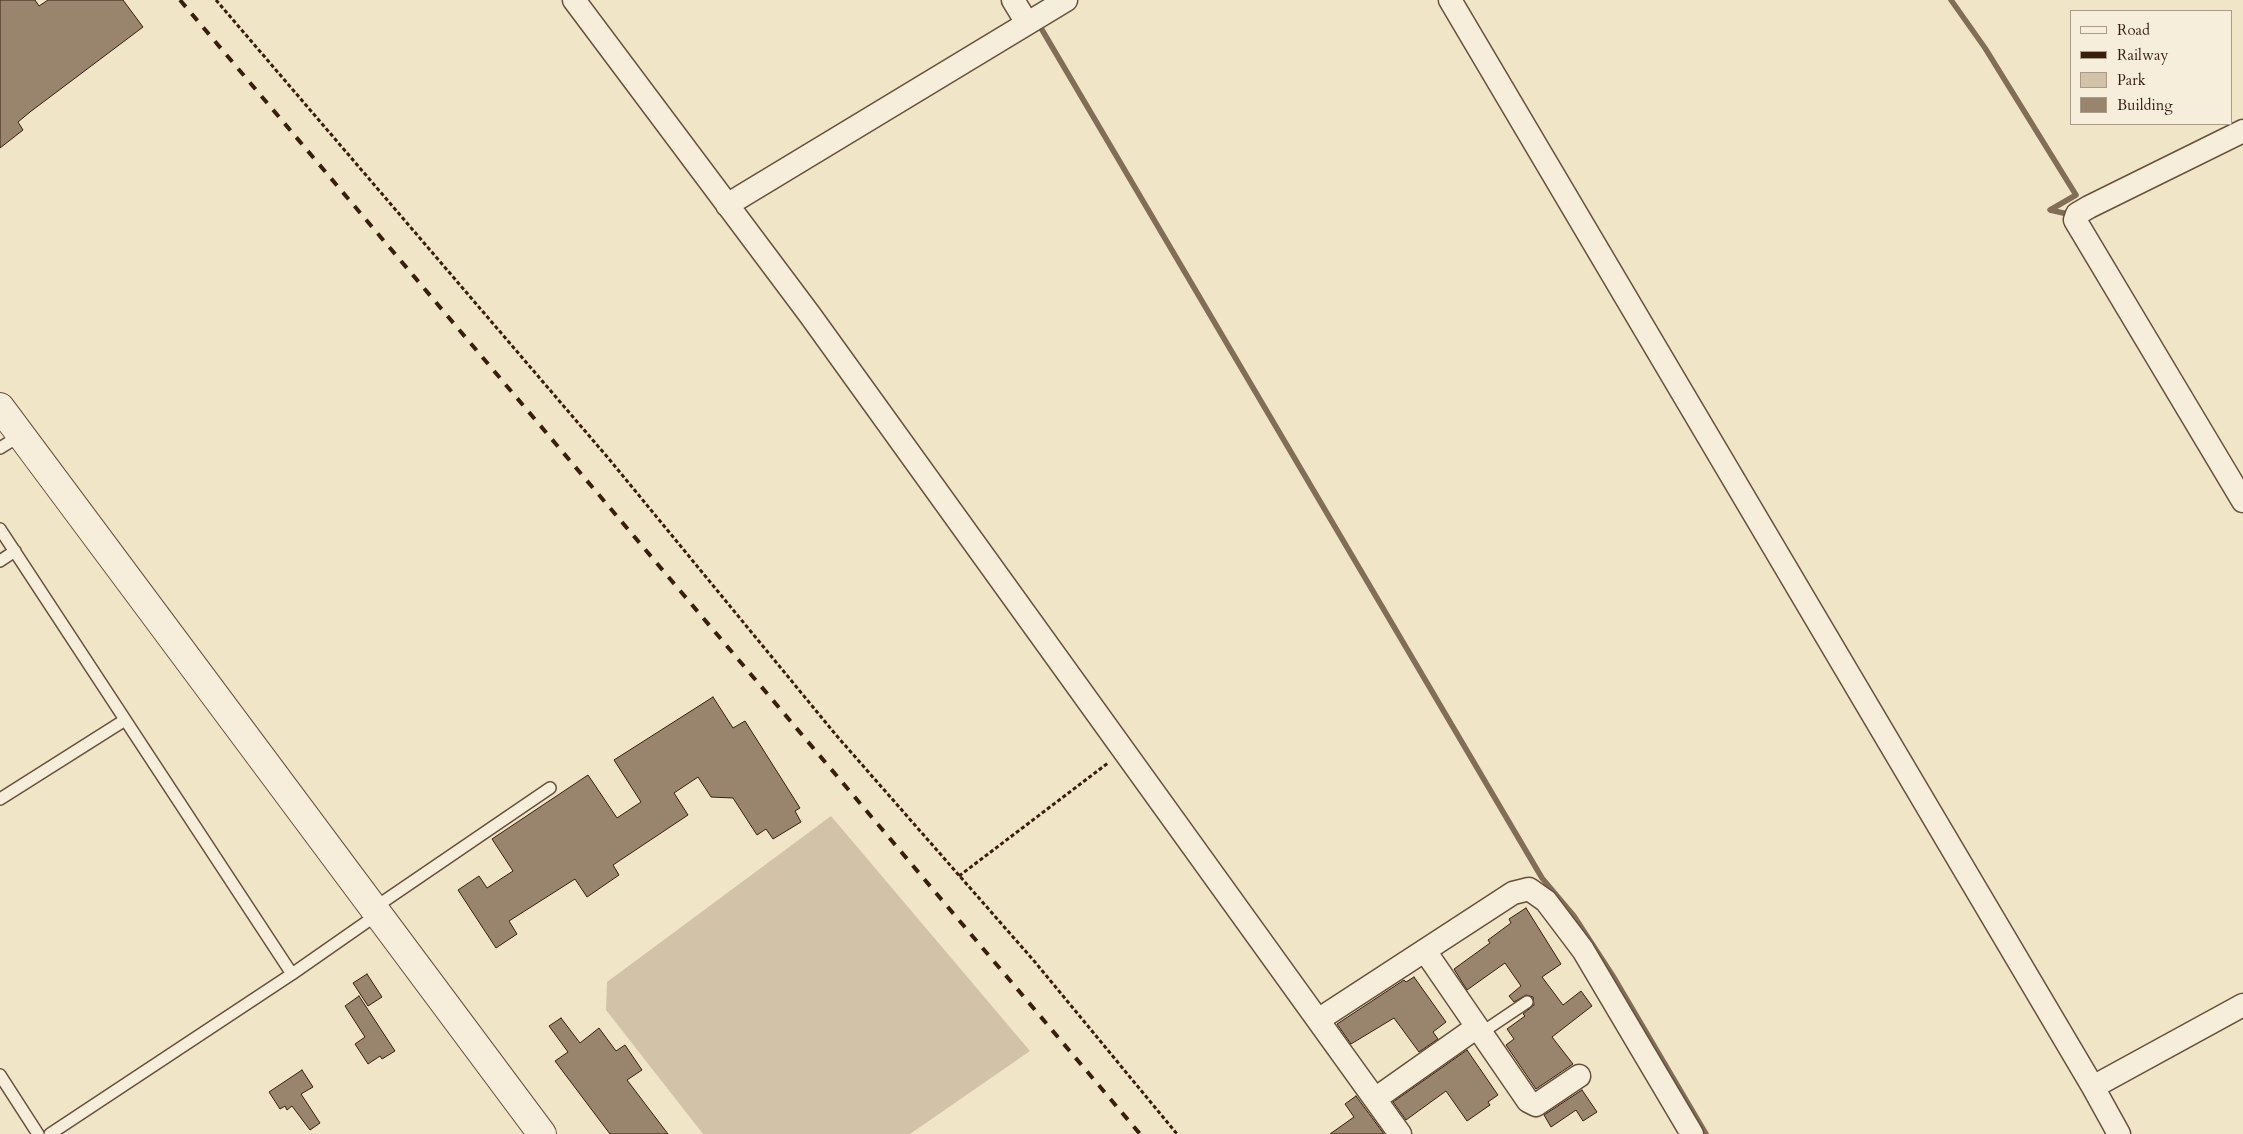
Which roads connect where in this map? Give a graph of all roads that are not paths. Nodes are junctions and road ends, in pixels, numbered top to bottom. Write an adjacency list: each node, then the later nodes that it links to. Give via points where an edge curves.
1 (574, 0): 7 (street)
2 (1013, 0): 5 (street)
3 (1066, 0): 5 (street)
4 (1450, 0): 26 (street)
5 (1027, 23): 7 (street)
6 (2243, 131): 10 (street, via 2089,207 2077,214 2075,220)
7 (727, 205): 22 (street, via 810,315)
8 (0, 407): 9 (street)
9 (10, 441): 17 (street)
10 (2243, 501)
11 (0, 529): 12 (lane)
12 (15, 551): 13 (lane); 14 (lane)
13 (0, 561)
14 (125, 720): 16 (lane); 19 (lane)
15 (550, 788): 17 (lane)
16 (0, 799)
17 (376, 911): 19 (lane); 30 (street)
18 (1425, 951): 22 (street); 23 (street); 32 (street, via 1513,893 1529,889 1546,901 1583,950)
19 (292, 974): 29 (lane)
20 (1527, 1002): 23 (lane)
21 (2243, 1005): 26 (street)
22 (1318, 1020): 27 (street)
23 (1479, 1030): 25 (street, via 1528,1101 1536,1105); 27 (street)
24 (0, 1075): 28 (lane)
25 (1579, 1076)
26 (2093, 1087): 33 (street)
27 (1375, 1099): 31 (street)
28 (38, 1134)
29 (50, 1134)
30 (542, 1134)
31 (1400, 1134)
32 (1692, 1134)
33 (2120, 1134)

